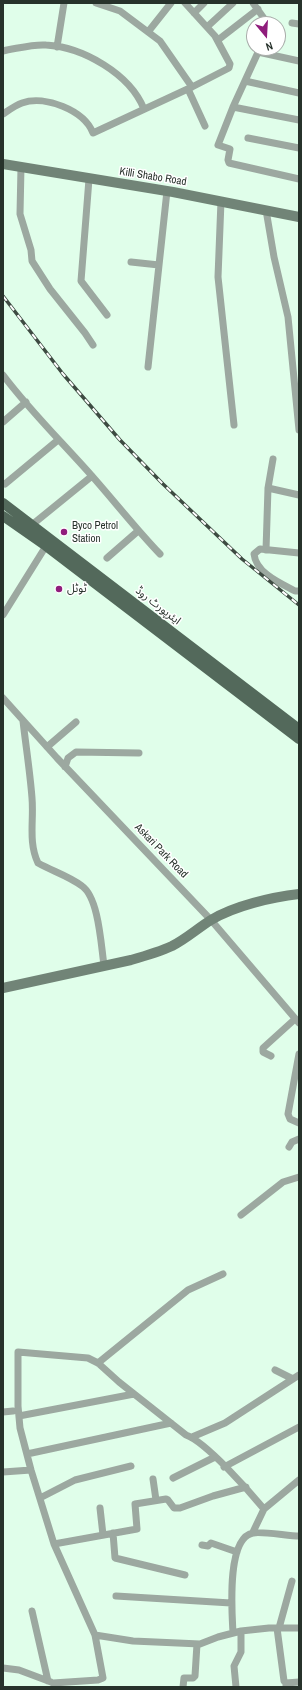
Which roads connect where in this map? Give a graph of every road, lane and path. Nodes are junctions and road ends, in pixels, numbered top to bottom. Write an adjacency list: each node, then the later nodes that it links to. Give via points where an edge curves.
1 (64, 3): 14 (street)
2 (96, 3): 12 (street, via 120,11)
3 (171, 3): 12 (street)
4 (185, 3): 9 (street)
5 (204, 3): 9 (street)
6 (233, 3): 11 (street)
7 (253, 3): 8 (street)
8 (258, 9): 10 (street); 13 (street)
9 (194, 13): 11 (street)
10 (263, 16)
11 (206, 27): 13 (street)
12 (148, 32): 20 (street, via 160,41)
13 (218, 40): 20 (street, via 230,66)
14 (57, 47): 15 (street, via 46,45); 23 (street, via 78,51 120,76 140,99)
15 (3, 51)
16 (256, 56): 19 (street)
17 (281, 56): 18 (street)
18 (299, 61)
19 (245, 81): 21 (street); 22 (street)
20 (190, 88): 23 (street); 26 (street)
21 (299, 93)
22 (233, 107): 25 (street); 32 (street, via 218,145 230,149 228,162)
23 (144, 109): 24 (street, via 93,133 90,125 69,108 42,101 23,103)
24 (3, 114)
25 (299, 120)
26 (205, 126)
27 (248, 138): 28 (street)
28 (299, 148)
29 (3, 164): 30 (street, Killi Shabo Road)
30 (21, 167): 31 (street, Killi Shabo Road); 40 (street, via 20,214 32,261)
31 (89, 179): 33 (street, Killi Shabo Road); 39 (street, via 81,281)
32 (299, 179)
33 (167, 191): 34 (street, Killi Shabo Road); 38 (street)
34 (221, 201): 35 (street, Killi Shabo Road); 46 (street, via 218,277)
35 (266, 210): 36 (street, Killi Shabo Road); 43 (street, via 288,318)
36 (299, 217)
37 (131, 262): 38 (street)
38 (159, 265): 41 (street)
39 (107, 315)
40 (93, 345)
41 (148, 367)
42 (3, 375): 44 (street)
43 (296, 381): 47 (street)
44 (26, 402): 45 (street); 48 (street)
45 (3, 422)
46 (234, 425)
47 (299, 430)
48 (58, 440): 50 (street); 51 (street)
49 (273, 459): 52 (street)
50 (92, 476): 56 (street); 57 (street)
51 (5, 484)
52 (268, 488): 53 (street); 59 (street)
53 (299, 495)
54 (3, 503): 56 (main road, ایئرپورٹ روڈ)
55 (3, 516): 58 (main road, ایئرپورٹ روڈ)
56 (33, 524): 68 (main road, ایئرپورٹ روڈ)
57 (138, 531): 61 (street); 62 (street)
58 (46, 546): 64 (street); 69 (main road, ایئرپورٹ روڈ)
59 (266, 550): 60 (street); 63 (street, via 260,549 254,554 258,566 268,575)
60 (299, 553)
61 (160, 554)
62 (107, 558)
63 (298, 592)
64 (3, 615)
65 (3, 698): 66 (street, Askari Park Road)
66 (23, 721): 70 (street, Askari Park Road); 75 (street, via 35,856 38,863 83,886 90,896)
67 (76, 722): 70 (street)
68 (299, 729)
69 (299, 740)
70 (47, 747): 72 (street, Askari Park Road)
71 (139, 753): 72 (street, via 76,752 68,758)
72 (65, 767): 74 (street, Askari Park Road)
73 (299, 894): 74 (street, via 277,896)
74 (211, 920): 75 (street, via 173,945 132,960); 77 (street, Askari Park Road)
75 (104, 965): 76 (street)
76 (3, 988)
77 (297, 1021): 79 (street, via 263,1048 263,1052)
78 (299, 1054): 80 (street, via 288,1114 290,1119)
79 (271, 1056)
80 (299, 1123)
81 (299, 1139): 82 (street, via 292,1142)
82 (289, 1147)
83 (299, 1177): 84 (street, via 283,1182)
84 (241, 1215)
85 (223, 1274): 86 (street, via 188,1290)
86 (98, 1363): 89 (street); 92 (street, via 88,1358 18,1352)
87 (275, 1370): 88 (street)
88 (296, 1377): 95 (street, via 225,1423)
89 (134, 1394): 92 (street); 93 (street)
90 (13, 1411): 91 (street)
91 (3, 1412)
92 (19, 1416): 96 (street)
93 (171, 1423): 95 (street); 96 (street)
94 (299, 1427): 99 (street)
95 (192, 1437): 97 (street)
96 (27, 1454): 100 (street)
97 (215, 1457): 99 (street); 102 (street)
98 (131, 1466): 106 (street, via 76,1480)
99 (224, 1466): 105 (street)
100 (31, 1470): 101 (street); 106 (street)
101 (3, 1472)
102 (173, 1478)
103 (153, 1479): 107 (street)
104 (299, 1480): 109 (street)
105 (246, 1487): 107 (street, via 176,1508 168,1500); 109 (street)
106 (40, 1498): 114 (street)
107 (156, 1500): 111 (street, via 134,1505 138,1529)
108 (100, 1508): 112 (street)
109 (264, 1509): 110 (street)
110 (254, 1532): 113 (street); 116 (street, via 244,1538)
111 (113, 1533): 112 (street); 117 (street, via 115,1558)
112 (103, 1535): 114 (street)
113 (299, 1536)
114 (54, 1544): 126 (street)
115 (202, 1545): 116 (street, via 208,1546 211,1543)
116 (237, 1552): 120 (street)
117 (185, 1575)
118 (292, 1581): 122 (street)
119 (116, 1596): 120 (street)
120 (231, 1603): 125 (street)
121 (32, 1611): 129 (street)
122 (278, 1628): 123 (street); 124 (street); 131 (street)
123 (299, 1628)
124 (241, 1631): 125 (street); 134 (street, via 241,1652 234,1666)
125 (233, 1633): 127 (street)
126 (95, 1635): 127 (street, via 133,1641); 129 (street, via 103,1678)
127 (197, 1644): 133 (street, via 195,1676 184,1678)
128 (3, 1668): 129 (street, via 19,1670)
129 (50, 1682): 132 (street)
130 (299, 1682): 131 (street)
131 (286, 1685)
132 (60, 1687)
133 (183, 1687)
134 (236, 1687)

